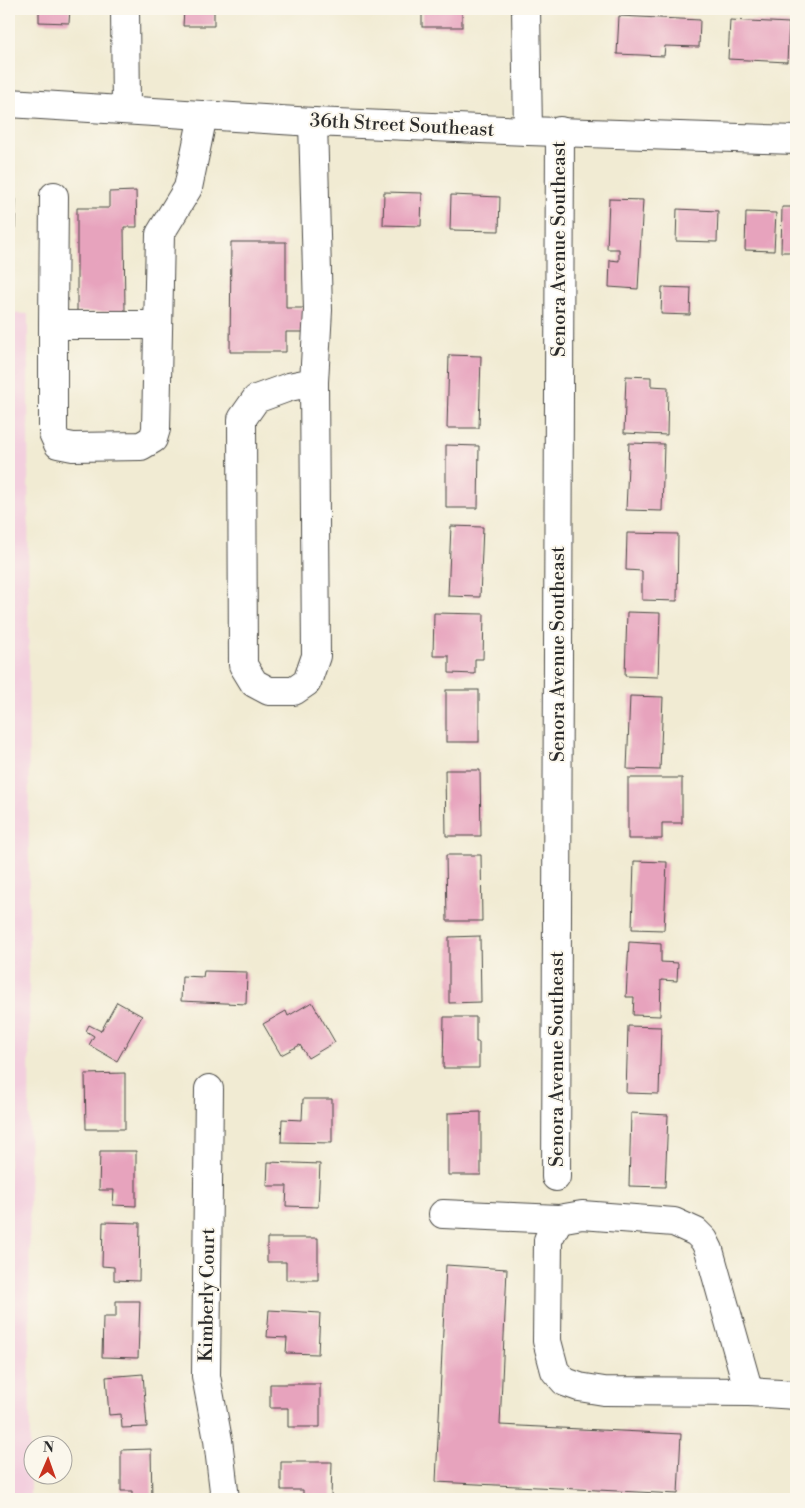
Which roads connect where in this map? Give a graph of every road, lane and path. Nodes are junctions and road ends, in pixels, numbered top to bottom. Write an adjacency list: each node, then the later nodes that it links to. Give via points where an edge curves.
1 (125, 9): 4 (street)
2 (526, 9): 7 (street, Senora Avenue Southeast)
3 (9, 103): 4 (street, 36th Street Southeast)
4 (126, 109): 5 (street, 36th Street Southeast)
5 (203, 115): 6 (street, 36th Street Southeast); 12 (street, via 188,188 160,234)
6 (313, 122): 7 (street, 36th Street Southeast); 13 (street, via 318,310)
7 (528, 131): 8 (street, 36th Street Southeast)
8 (560, 131): 9 (street, 36th Street Southeast); 15 (street, Senora Avenue Southeast)
9 (796, 140)
10 (54, 196): 11 (street)
11 (54, 325): 12 (street); 12 (street, via 53,433 58,444 72,447 141,446 153,439 156,429)
12 (158, 325)
13 (314, 382): 13 (street, via 316,656 307,682 294,691 269,691 254,683 243,665 242,418 256,399)
14 (209, 1089): 20 (street, Kimberly Court, via 206,1376)
15 (556, 1177)
16 (443, 1214): 17 (street)
17 (559, 1219): 18 (street, via 578,1215 674,1222 696,1232 709,1250); 18 (street, via 548,1240 547,1341 556,1371 565,1382 604,1390)
18 (749, 1392): 19 (street)
19 (796, 1395)
20 (226, 1499)

